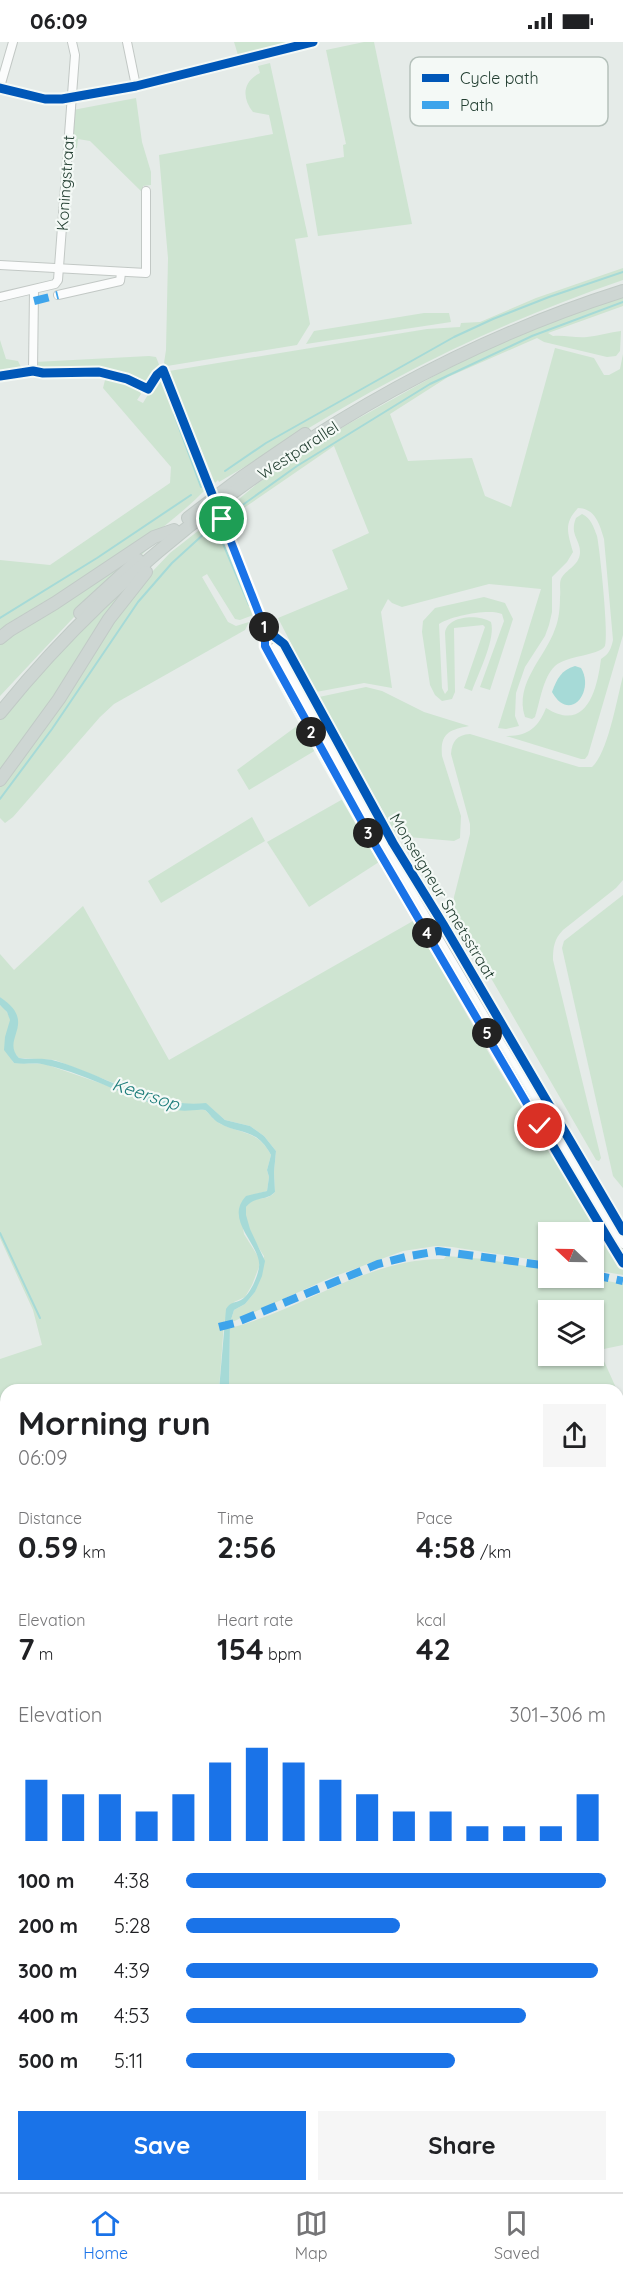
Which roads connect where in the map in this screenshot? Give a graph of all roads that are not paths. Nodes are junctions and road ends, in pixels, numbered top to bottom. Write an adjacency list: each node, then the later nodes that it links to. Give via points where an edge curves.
1 (13, 42): 6 (street)
2 (72, 42): 7 (street, Koningstraat)
3 (127, 42): 5 (street)
4 (314, 42): 5 (street)
5 (136, 86): 7 (street)
6 (0, 87): 7 (street, via 45,99)
7 (72, 98): 10 (street, Koningstraat)
8 (146, 191): 11 (street, via 146,273)
9 (0, 265): 10 (street)
10 (59, 269): 11 (street); 13 (street, via 57,282)
11 (122, 273): 15 (street, via 120,281)
12 (623, 283): 20 (main road, Westparallel, via 544,311 437,359 287,446)
13 (34, 290): 16 (street); 18 (street)
14 (623, 291): 20 (main road, Westparallel, via 509,334 416,379 317,436)
15 (58, 295)
16 (0, 297)
17 (164, 370): 18 (street, via 148,389 113,374)
18 (33, 371): 19 (street)
19 (0, 376)
20 (216, 502): 21 (main road, Westparallel); 22 (main road, Westparallel)
21 (174, 530): 23 (main road, via 154,537); 25 (main road, Westparallel, via 91,603)
22 (156, 555): 26 (main road, Westparallel, via 67,638); 27 (main road)
23 (0, 638)
24 (275, 647): 28 (street, Monseigneur Smetsstraat, via 438,936)
25 (0, 700)
26 (0, 713)
27 (0, 780)
28 (623, 1244)

